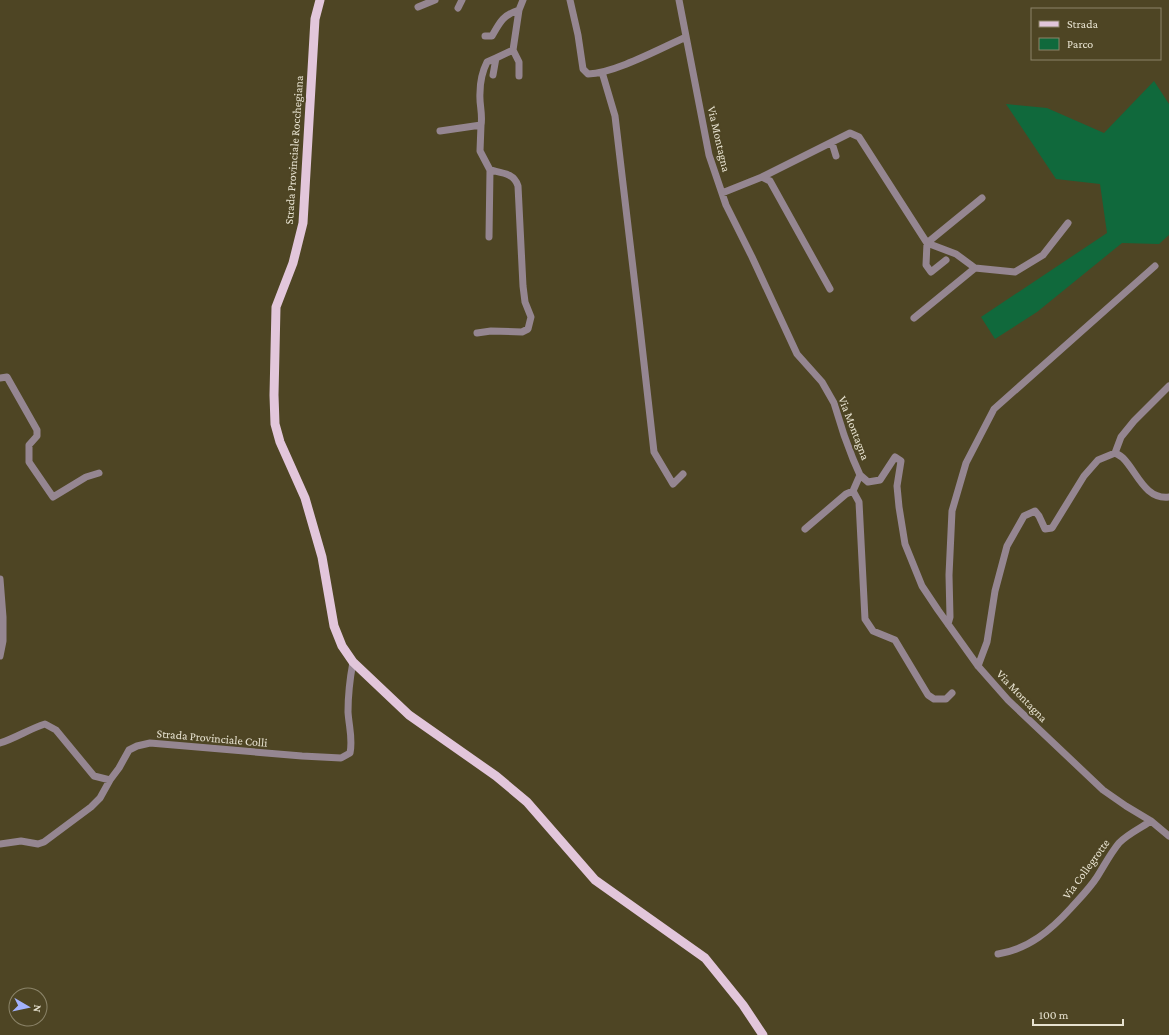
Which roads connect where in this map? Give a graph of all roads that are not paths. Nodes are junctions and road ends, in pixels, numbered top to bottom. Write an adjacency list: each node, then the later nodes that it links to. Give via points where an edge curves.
1 (320, 0): 48 (main road, Strada Provinciale Rocchegiana, via 315,19 303,223 293,263 276,307 275,424 280,442 305,498 322,557 334,626 342,646)
2 (435, 0): 7 (street)
3 (462, 0): 8 (street)
4 (523, 0): 9 (street)
5 (570, 0): 14 (street, via 583,69 588,74)
6 (679, 0): 11 (street, Via Montagna)
7 (418, 7)
8 (458, 8)
9 (519, 10): 10 (street, via 502,19 492,36); 12 (street)
10 (485, 36)
11 (686, 37): 14 (street); 23 (street, Via Montagna, via 709,154)
12 (513, 50): 13 (street); 16 (street, via 519,62)
13 (496, 58): 15 (street); 17 (street, via 487,62 482,72)
14 (602, 72): 40 (street, via 615,116 654,452 673,484)
15 (493, 75)
16 (519, 76)
17 (481, 125): 18 (street); 21 (street, via 480,150)
18 (440, 131)
19 (832, 143): 20 (street); 22 (street); 27 (street, via 850,133 859,137)
20 (836, 156)
21 (490, 170): 26 (street); 33 (street, via 512,175 518,186 524,286 531,317 528,329 522,332)
22 (762, 177): 23 (street); 31 (street, via 770,181)
23 (722, 193): 41 (street, Via Montagna, via 797,354 822,382 834,403)
24 (982, 198): 27 (street)
25 (1068, 222): 30 (street, via 1043,255 1016,272)
26 (489, 237)
27 (927, 243): 28 (street, via 926,265 931,272); 30 (street, via 956,254)
28 (946, 260)
29 (1155, 266): 46 (street, via 994,409 966,463 952,511)
30 (975, 268): 32 (street)
31 (830, 289)
32 (914, 318)
33 (477, 332)
34 (0, 378): 39 (street, via 7,377 37,430 37,436 29,445 29,462 53,497 86,477)
35 (1169, 386): 37 (street, via 1134,421 1121,438)
36 (895, 449): 38 (street)
37 (1115, 453): 43 (street, via 1123,458 1152,494); 49 (street, via 1098,460 1084,476 1052,528 1045,529 1035,511 1024,516 1007,546 995,591 987,642)
38 (895, 457): 41 (street, Via Montagna, via 880,480 868,482); 46 (street, Via Montagna, via 901,461 897,486 905,544 922,586)
39 (100, 473)
40 (683, 474)
41 (860, 475): 42 (street)
42 (853, 491): 44 (street); 50 (street, via 859,502 865,619 873,631 895,640 928,696 946,699)
43 (1169, 497)
44 (805, 529)
45 (0, 579): 47 (street, via 3,641)
46 (948, 624): 49 (street, Via Montagna)
47 (0, 656)
48 (353, 662): 52 (street, Strada Provinciale Colli, via 349,680 348,712 352,742 350,753 341,758 150,743 129,750); 57 (main road, Strada Provinciale Rocchegiana, via 409,715 496,776 527,802 595,880 705,958 743,1005)
49 (978, 666): 53 (street, Via Montagna, via 1008,700 1103,790)
50 (952, 693)
51 (0, 743): 52 (street, via 45,724 56,730 94,776)
52 (110, 780): 55 (street, via 100,798 44,842 38,844 21,840)
53 (1151, 821): 54 (street, Via Montagna); 56 (street, Via Collegrotte, via 1120,842 1096,878 1050,929 1022,948)
54 (1169, 836)
55 (0, 844)
56 (998, 954)
57 (763, 1035)

